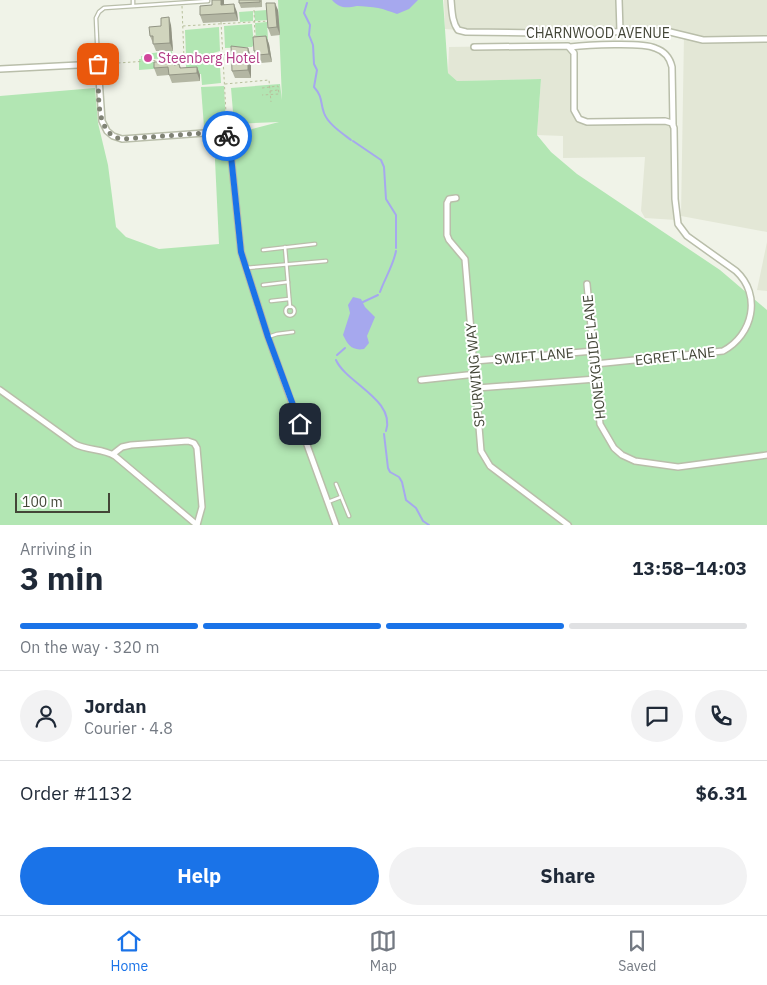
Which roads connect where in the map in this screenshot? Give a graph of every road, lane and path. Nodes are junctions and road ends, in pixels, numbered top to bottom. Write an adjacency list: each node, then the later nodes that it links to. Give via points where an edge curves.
1 (133, 0): 6 (lane)
2 (451, 0): 12 (street, CHARNWOOD AVENUE, via 458,30 475,33)
3 (619, 0): 12 (street)
4 (208, 1): 5 (lane)
5 (182, 3): 6 (lane); 11 (path)
6 (133, 5): 20 (lane, via 109,6 99,12 96,18)
7 (254, 10): 9 (path)
8 (270, 21): 9 (path)
9 (254, 22): 10 (path); 14 (path)
10 (221, 23): 11 (path); 18 (path)
11 (183, 26): 19 (path)
12 (620, 31): 13 (street, CHARNWOOD AVENUE, via 670,31 703,40)
13 (767, 38)
14 (255, 41)
15 (474, 47): 16 (street, EGRET LANE)
16 (570, 47): 35 (street, EGRET LANE, via 650,46 664,53 672,68); 35 (street, via 574,53 575,113 580,120 668,121)
17 (237, 51): 18 (path)
18 (223, 56): 19 (path); 22 (path)
19 (184, 59): 20 (path)
20 (98, 64): 21 (street); 36 (street, via 102,121 113,136 122,139)
21 (0, 69)
22 (224, 84): 25 (path, via 269,80); 36 (path)
23 (274, 86): 25 (path); 27 (path); 28 (path, via 278,86)
24 (266, 87): 25 (path); 26 (path); 32 (path)
25 (270, 87): 29 (path)
26 (262, 88)
27 (274, 90): 28 (path); 29 (path); 30 (path)
28 (278, 90): 30 (path, via 279,94)
29 (270, 91): 33 (path)
30 (275, 94): 33 (path)
31 (262, 95): 32 (path)
32 (266, 95): 33 (path)
33 (270, 95): 34 (path)
34 (271, 102)
35 (673, 124): 54 (street, EGRET LANE, via 678,224 687,236 743,278 752,301 750,321 739,339 719,352)
36 (226, 134): 43 (street, via 230,141 241,252)
37 (456, 198): 53 (street, SPURWING WAY, via 449,199 447,203 447,236 465,259)
38 (315, 244): 39 (lane)
39 (286, 247): 40 (lane); 42 (lane)
40 (263, 250)
41 (326, 261): 42 (lane)
42 (286, 264): 43 (lane); 44 (lane)
43 (246, 268): 51 (street)
44 (288, 282): 46 (lane); 47 (lane)
45 (587, 284): 52 (street, HONEYGUIDE LANE)
46 (263, 285)
47 (289, 300): 48 (lane); 49 (lane)
48 (271, 301)
49 (290, 307)
50 (292, 332): 51 (lane)
51 (268, 337): 64 (street)
52 (594, 351): 53 (street, SWIFT LANE); 54 (street, HONEYGUIDE LANE)
53 (475, 361): 55 (street, SPURWING WAY)
54 (595, 364): 56 (street, HONEYGUIDE LANE)
55 (476, 374): 57 (street); 58 (street, SPURWING WAY)
56 (596, 379): 58 (street); 61 (street, HONEYGUIDE LANE, via 602,428 614,448 630,459 678,467)
57 (421, 380)
58 (477, 388): 68 (street, SPURWING WAY, via 481,451 488,463)
59 (0, 390): 60 (street, via 75,444)
60 (113, 454): 66 (street); 66 (street, via 131,445 194,442 202,507)
61 (767, 455)
62 (336, 484): 63 (lane)
63 (341, 497): 64 (lane); 65 (lane)
64 (328, 502): 67 (street)
65 (349, 516)
66 (197, 525)
67 (336, 525)
68 (568, 525)

